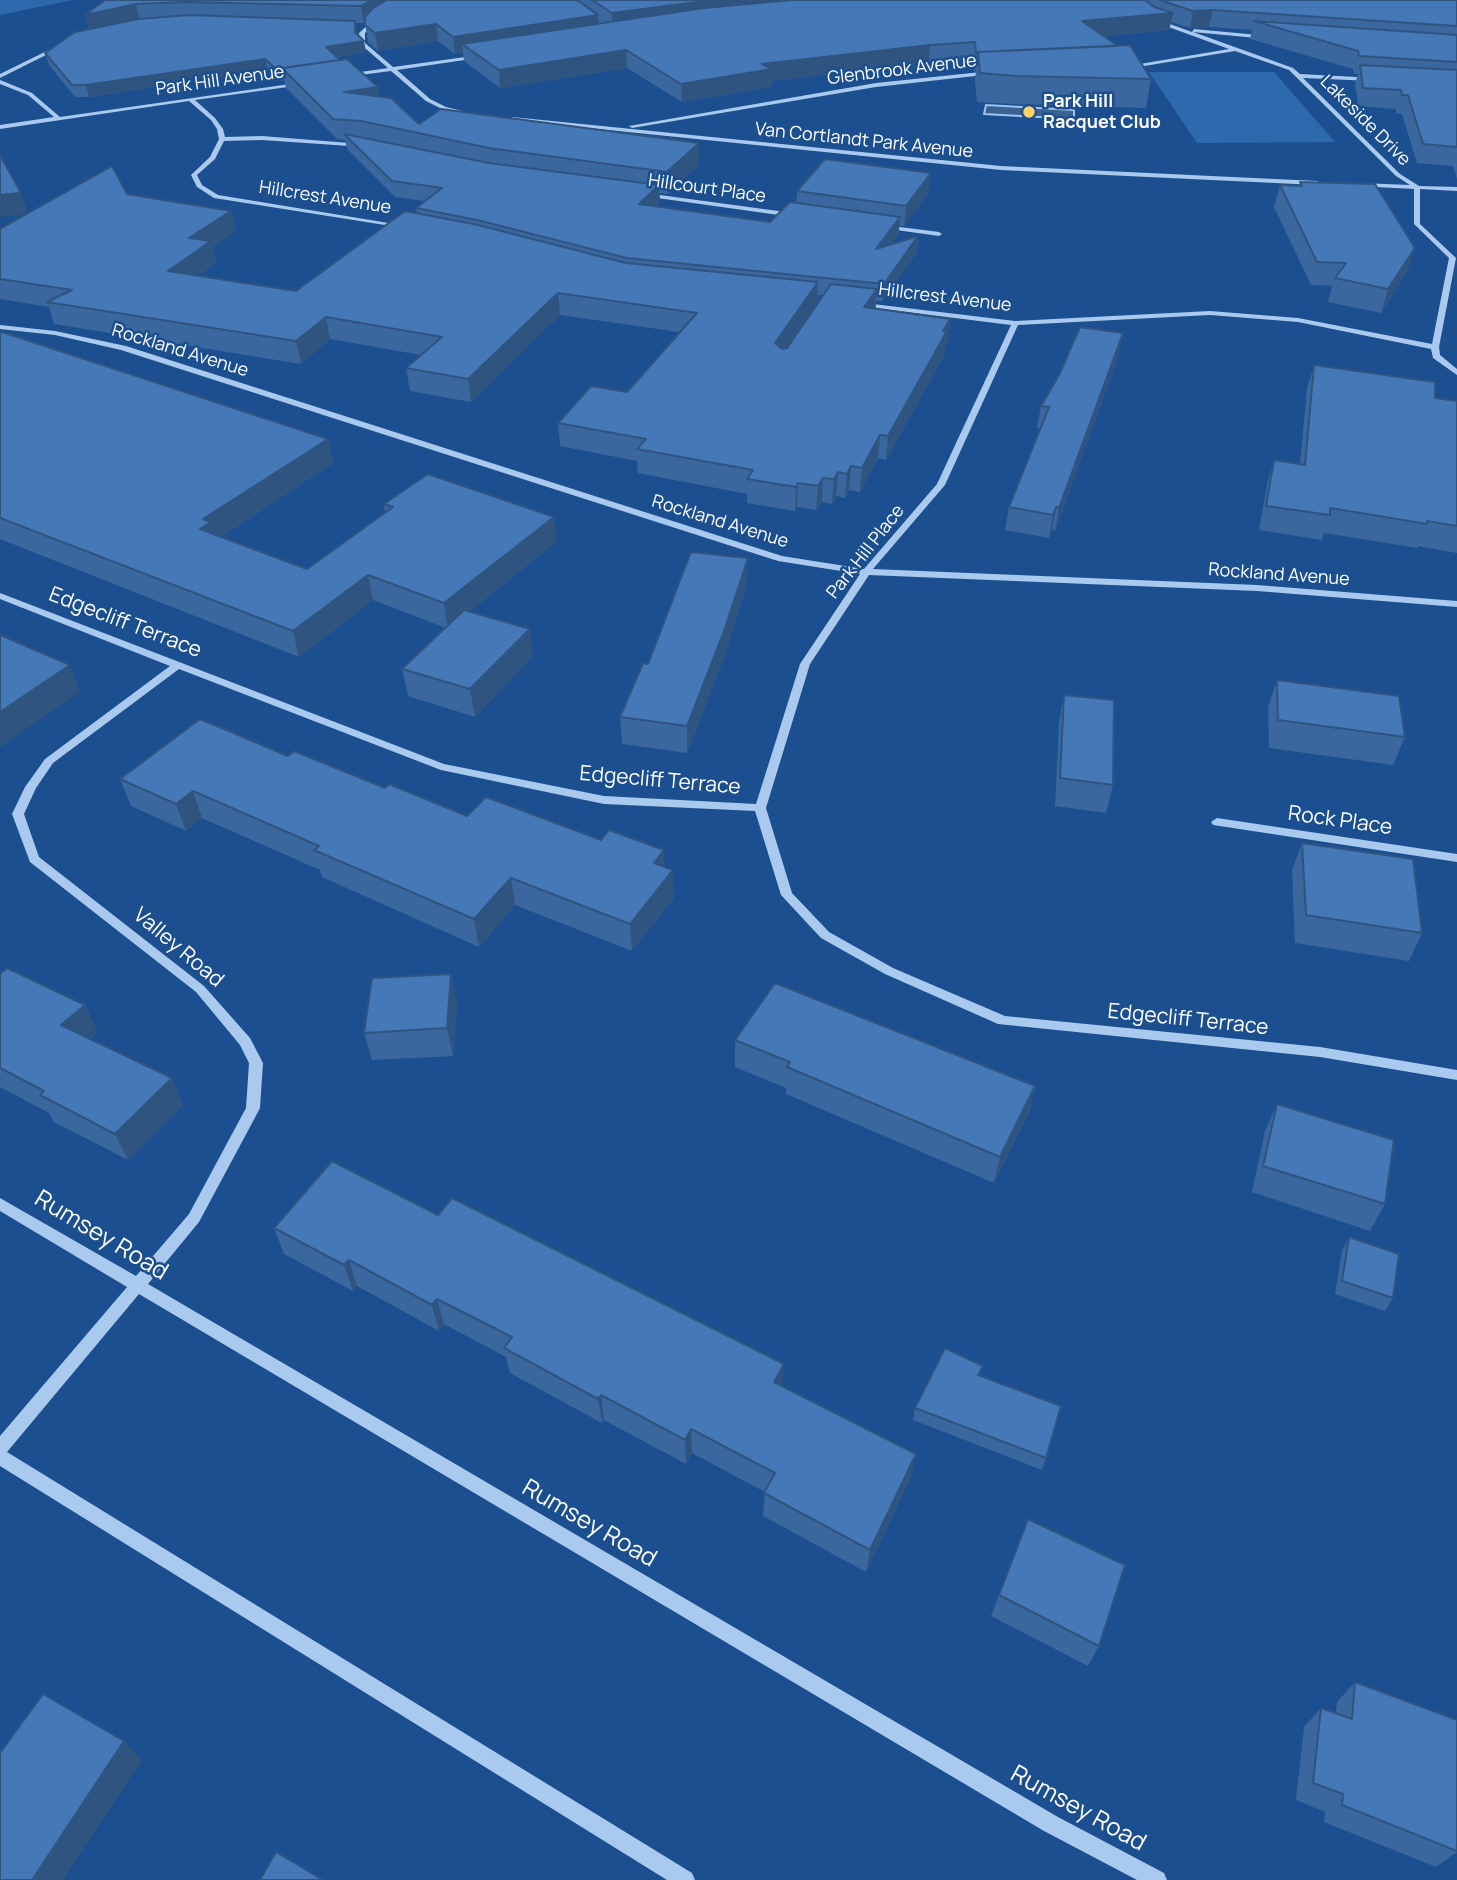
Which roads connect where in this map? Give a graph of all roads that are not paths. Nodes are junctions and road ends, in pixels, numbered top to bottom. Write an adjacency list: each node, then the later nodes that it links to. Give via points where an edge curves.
1 (1139, 0): 5 (street, Lakeside Drive, via 1141,9 1154,20)
2 (381, 17): 4 (street)
3 (357, 27): 4 (street)
4 (366, 28): 10 (street, via 362,43)
5 (1177, 29): 6 (street); 8 (street, Lakeside Drive)
6 (1275, 38)
7 (76, 39): 13 (street)
8 (1236, 49): 11 (street); 14 (street, Lakeside Drive, via 1280,63)
9 (487, 55): 10 (street)
10 (391, 69): 15 (street); 20 (street, via 428,100)
11 (1116, 70)
12 (1000, 73): 24 (street, Glenbrook Avenue, via 876,85)
13 (0, 76)
14 (1300, 76): 16 (street); 29 (street, Lakeside Drive, via 1398,175)
15 (337, 78)
16 (1378, 80)
17 (0, 82): 21 (street, via 30,94)
18 (311, 82): 19 (street, Park Hill Avenue)
19 (191, 100): 21 (street, Park Hill Avenue); 25 (street, via 213,119)
20 (480, 116)
21 (58, 118): 23 (street, Park Hill Avenue)
22 (507, 119): 24 (street, Van Cortlandt Park Avenue)
23 (0, 127)
24 (614, 129): 27 (street, Van Cortlandt Park Avenue, via 1001,168)
25 (222, 139): 26 (street); 34 (street, Hillcrest Avenue, via 214,158 194,175 199,186 216,197)
26 (376, 148)
27 (1326, 184)
28 (1352, 184): 29 (street)
29 (1417, 187): 30 (street); 39 (street, Lakeside Drive, via 1417,224 1453,258)
30 (1457, 189)
31 (640, 194): 32 (street, Hillcourt Place)
32 (803, 216)
33 (872, 225): 35 (street)
34 (412, 228)
35 (939, 234)
36 (849, 303): 37 (street, Hillcrest Avenue)
37 (1015, 323): 39 (street, Hillcrest Avenue, via 1210,313 1298,320); 41 (street, Park Hill Place, via 940,485)
38 (0, 327): 41 (street, Rockland Avenue, via 123,348 781,559)
39 (1435, 347): 40 (street, via 1436,356)
40 (1457, 373)
41 (866, 572): 43 (street, Rockland Avenue, via 1257,588); 45 (street, Park Hill Place, via 805,664)
42 (0, 596): 44 (street, Edgecliff Terrace)
43 (1457, 604)
44 (179, 664): 45 (street, Edgecliff Terrace, via 442,767 604,800); 50 (street, Valley Road, via 49,761 18,814 34,859 200,989 257,1063 253,1108 194,1218)
45 (760, 808): 48 (street, Edgecliff Terrace, via 787,895 825,935 889,971 1003,1021 1320,1052)
46 (1217, 822): 47 (street, Rock Place)
47 (1457, 858)
48 (1457, 1076)
49 (0, 1204): 50 (street, Rumsey Road)
50 (136, 1286): 51 (street, Valley Road); 54 (street, Rumsey Road, via 1039,1817)
51 (0, 1448)
52 (0, 1457): 53 (street)
53 (685, 1880)
54 (1157, 1880)

